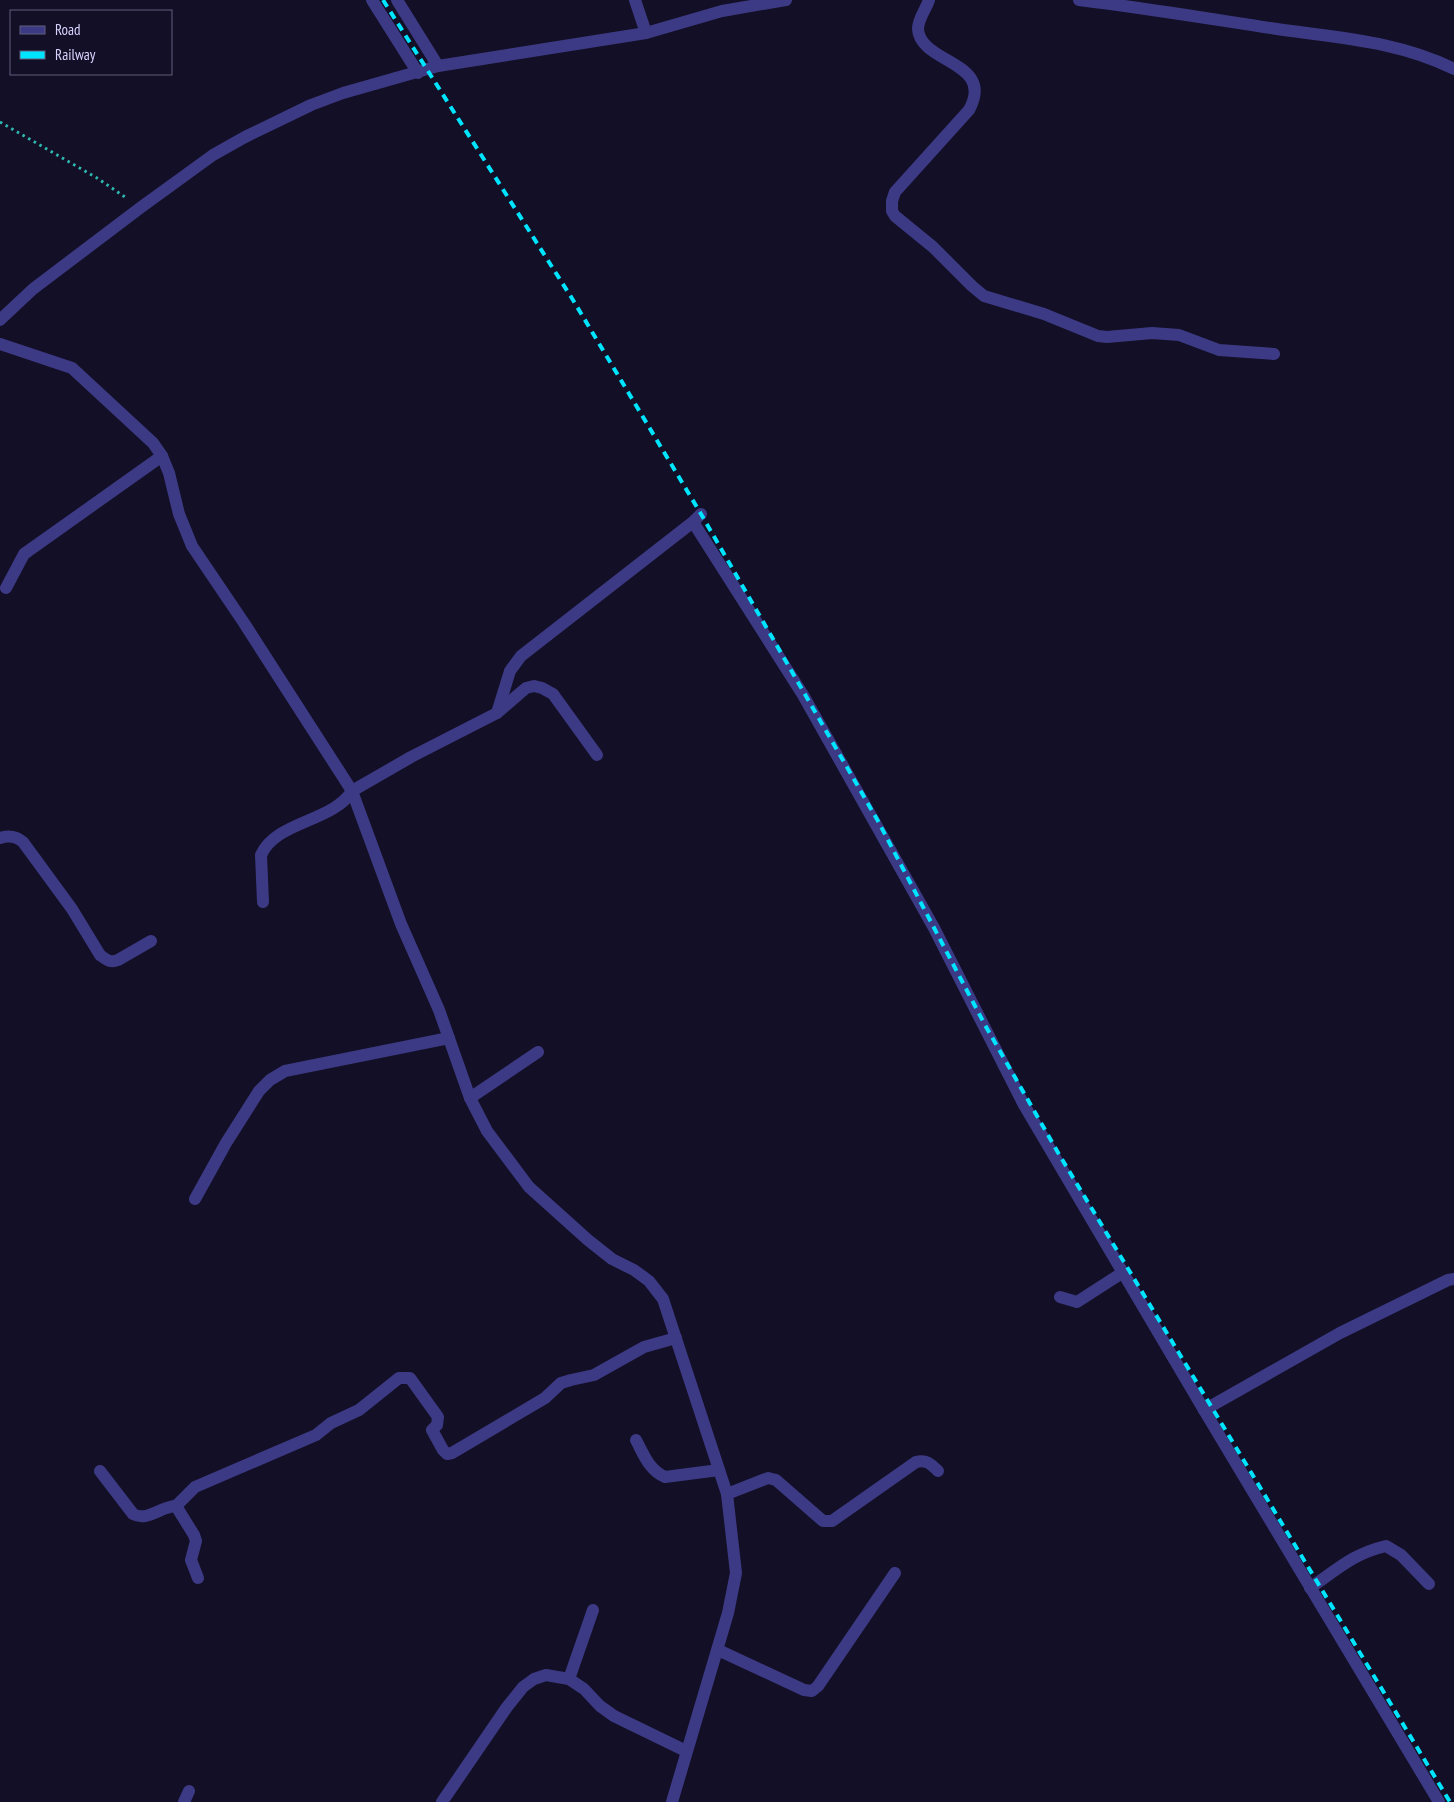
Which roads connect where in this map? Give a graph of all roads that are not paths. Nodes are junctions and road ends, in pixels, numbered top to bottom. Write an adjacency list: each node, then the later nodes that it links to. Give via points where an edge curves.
1 (372, 0): 10 (street)
2 (397, 0): 8 (street)
3 (635, 0): 7 (street)
4 (786, 0): 7 (street, via 722,11)
5 (930, 0): 13 (street, via 918,24 920,38 972,79 976,93 969,110 895,192 892,211 901,223 933,247 984,296 1044,314 1091,334 1107,337 1152,333 1179,335 1219,350)
6 (1078, 0): 9 (street, via 1377,44 1422,54)
7 (646, 33): 8 (street)
8 (438, 66): 10 (street)
9 (1454, 69)
10 (418, 73): 11 (street, via 311,105 213,155 33,289)
11 (0, 320)
12 (0, 344): 14 (street, via 72,368 139,429)
13 (1274, 354)
14 (162, 456): 15 (street, via 24,554); 18 (street, via 192,546)
15 (6, 588)
16 (497, 713): 17 (street, via 526,688 542,688 554,694); 18 (street); 26 (street, via 510,671 521,656 697,518 803,695 934,928 1024,1106)
17 (597, 755)
18 (352, 791): 20 (street, via 348,798 327,812 274,838 264,848 261,855); 22 (street, via 401,924)
19 (0, 838): 21 (street, via 14,836 23,842 72,909 100,955 107,960 118,960)
20 (263, 902)
21 (151, 941)
22 (449, 1038): 24 (street); 25 (street, via 285,1071 276,1076 259,1091)
23 (538, 1052): 24 (street)
24 (470, 1098): 29 (street, via 487,1131 529,1187 612,1259 649,1281 663,1299)
25 (195, 1198)
26 (1122, 1273): 28 (street, via 1077,1302); 30 (street)
27 (1454, 1279): 30 (street, via 1340,1333)
28 (1060, 1298)
29 (676, 1338): 32 (street); 36 (street, via 644,1347 594,1375 561,1383 545,1398 447,1454 432,1430 438,1417 410,1378 399,1378 359,1410 331,1423 316,1435 205,1482)
30 (1204, 1410): 40 (street)
31 (636, 1440): 32 (street, via 650,1467 665,1477)
32 (719, 1470): 35 (street)
33 (100, 1471): 36 (street, via 136,1516 147,1516)
34 (938, 1471): 35 (street, via 923,1460 916,1462 832,1521 823,1521 776,1480 768,1478)
35 (727, 1494): 42 (street, via 736,1573)
36 (176, 1506): 38 (street, via 196,1541 191,1560)
37 (895, 1573): 42 (street, via 812,1691)
38 (198, 1578)
39 (1429, 1584): 40 (street, via 1401,1555 1386,1546 1345,1562)
40 (1310, 1588): 47 (street)
41 (593, 1610): 43 (street)
42 (718, 1650): 44 (street)
43 (568, 1680): 44 (street, via 584,1689 614,1716); 45 (street, via 546,1675 522,1688)
44 (686, 1751): 46 (street)
45 (442, 1802)
46 (672, 1802)
47 (1439, 1802)

